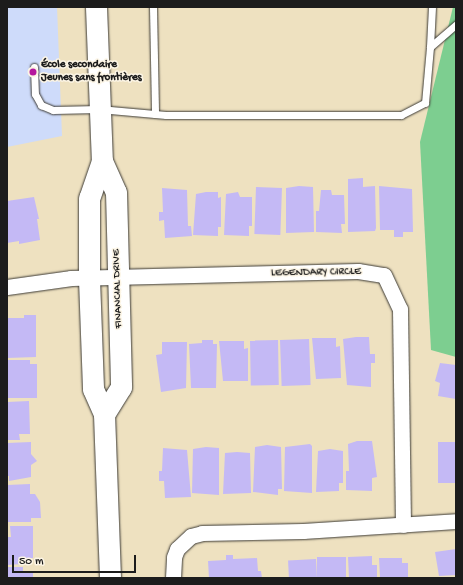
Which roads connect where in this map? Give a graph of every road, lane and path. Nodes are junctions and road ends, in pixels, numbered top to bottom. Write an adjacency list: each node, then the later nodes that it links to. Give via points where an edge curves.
1 (96, 7): 7 (street, FINANCIAL DRIVE)
2 (153, 7): 8 (lane)
3 (432, 7): 5 (lane)
4 (456, 24): 5 (lane)
5 (430, 47): 8 (lane, via 425,103 401,115)
6 (34, 67): 7 (lane, via 35,94 41,106 53,110)
7 (99, 109): 8 (lane); 9 (street, FINANCIAL DRIVE)
8 (155, 114)
9 (102, 161): 10 (street, FINANCIAL DRIVE, via 116,192); 11 (street, FINANCIAL DRIVE, via 89,198)
10 (117, 277): 11 (street, LEGENDARY CIRCLE); 13 (street, FINANCIAL DRIVE, via 121,387); 15 (street, LEGENDARY CIRCLE, via 358,271 384,275 400,309)
11 (89, 278): 12 (street, LEGENDARY CIRCLE); 13 (street, FINANCIAL DRIVE, via 93,389)
12 (7, 286)
13 (104, 414): 16 (street, FINANCIAL DRIVE)
14 (456, 521): 15 (street)
15 (403, 525): 17 (street, via 303,531 202,533 191,536 178,549 174,557)
16 (110, 578)
17 (173, 578)

